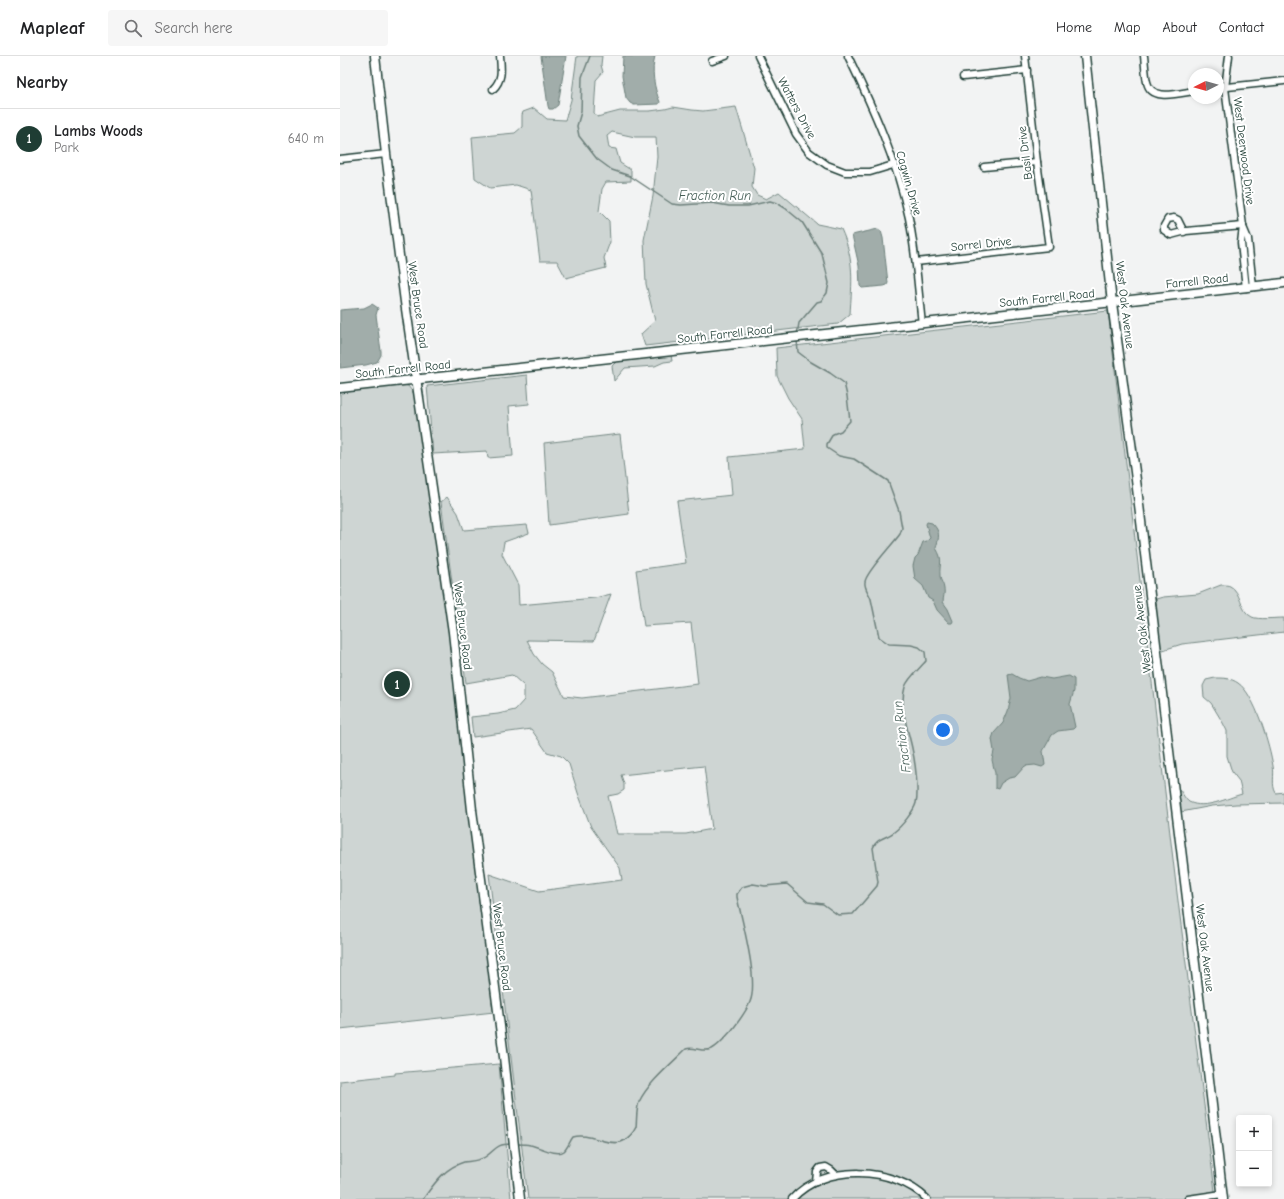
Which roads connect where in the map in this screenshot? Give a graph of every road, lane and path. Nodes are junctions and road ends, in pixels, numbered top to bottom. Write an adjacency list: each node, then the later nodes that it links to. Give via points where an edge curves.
1 (375, 56): 17 (street, West Bruce Road)
2 (500, 56): 15 (street, via 502,72 499,83)
3 (726, 56): 10 (street)
4 (758, 56): 20 (street, Watters Drive, via 796,134 809,152 827,165 845,172 870,172)
5 (848, 56): 20 (street, Cagwin Drive, via 873,109)
6 (1025, 56): 11 (street, Basil Drive)
7 (1085, 56): 28 (street, West Oak Avenue)
8 (1144, 56): 16 (street, via 1147,83 1152,92 1160,95)
9 (1228, 56): 14 (street, West Deerwood Drive)
10 (712, 61)
11 (1027, 70): 12 (street); 19 (street, Basil Drive)
12 (963, 77)
13 (1284, 81): 14 (street)
14 (1225, 88): 22 (street, West Deerwood Drive)
15 (493, 89)
16 (1188, 92)
17 (386, 154): 18 (street); 30 (street, West Bruce Road)
18 (340, 159)
19 (1036, 162): 21 (street); 24 (street, Basil Drive)
20 (893, 165): 25 (street, Cagwin Drive, via 909,218)
21 (984, 167)
22 (1243, 226): 23 (street); 27 (street, West Deerwood Drive, via 1248,239)
23 (1184, 232)
24 (1048, 247): 25 (street, Sorrel Drive)
25 (916, 262): 29 (street, Cagwin Drive)
26 (1284, 283): 27 (street, Farrell Road)
27 (1249, 287): 28 (street, Farrell Road)
28 (1112, 303): 29 (street, South Farrell Road); 34 (street, West Oak Avenue, via 1135,472)
29 (922, 324): 30 (street, South Farrell Road)
30 (416, 380): 31 (street, South Farrell Road); 35 (street, West Bruce Road, via 452,632)
31 (340, 388)
32 (836, 1175): 33 (street); 33 (street, via 826,1167 820,1168 816,1172); 37 (street, via 862,1173 892,1178 910,1186)
33 (816, 1182): 36 (street)
34 (1222, 1197): 38 (street)
35 (520, 1199)
36 (792, 1199)
37 (927, 1199)
38 (1188, 1199)

